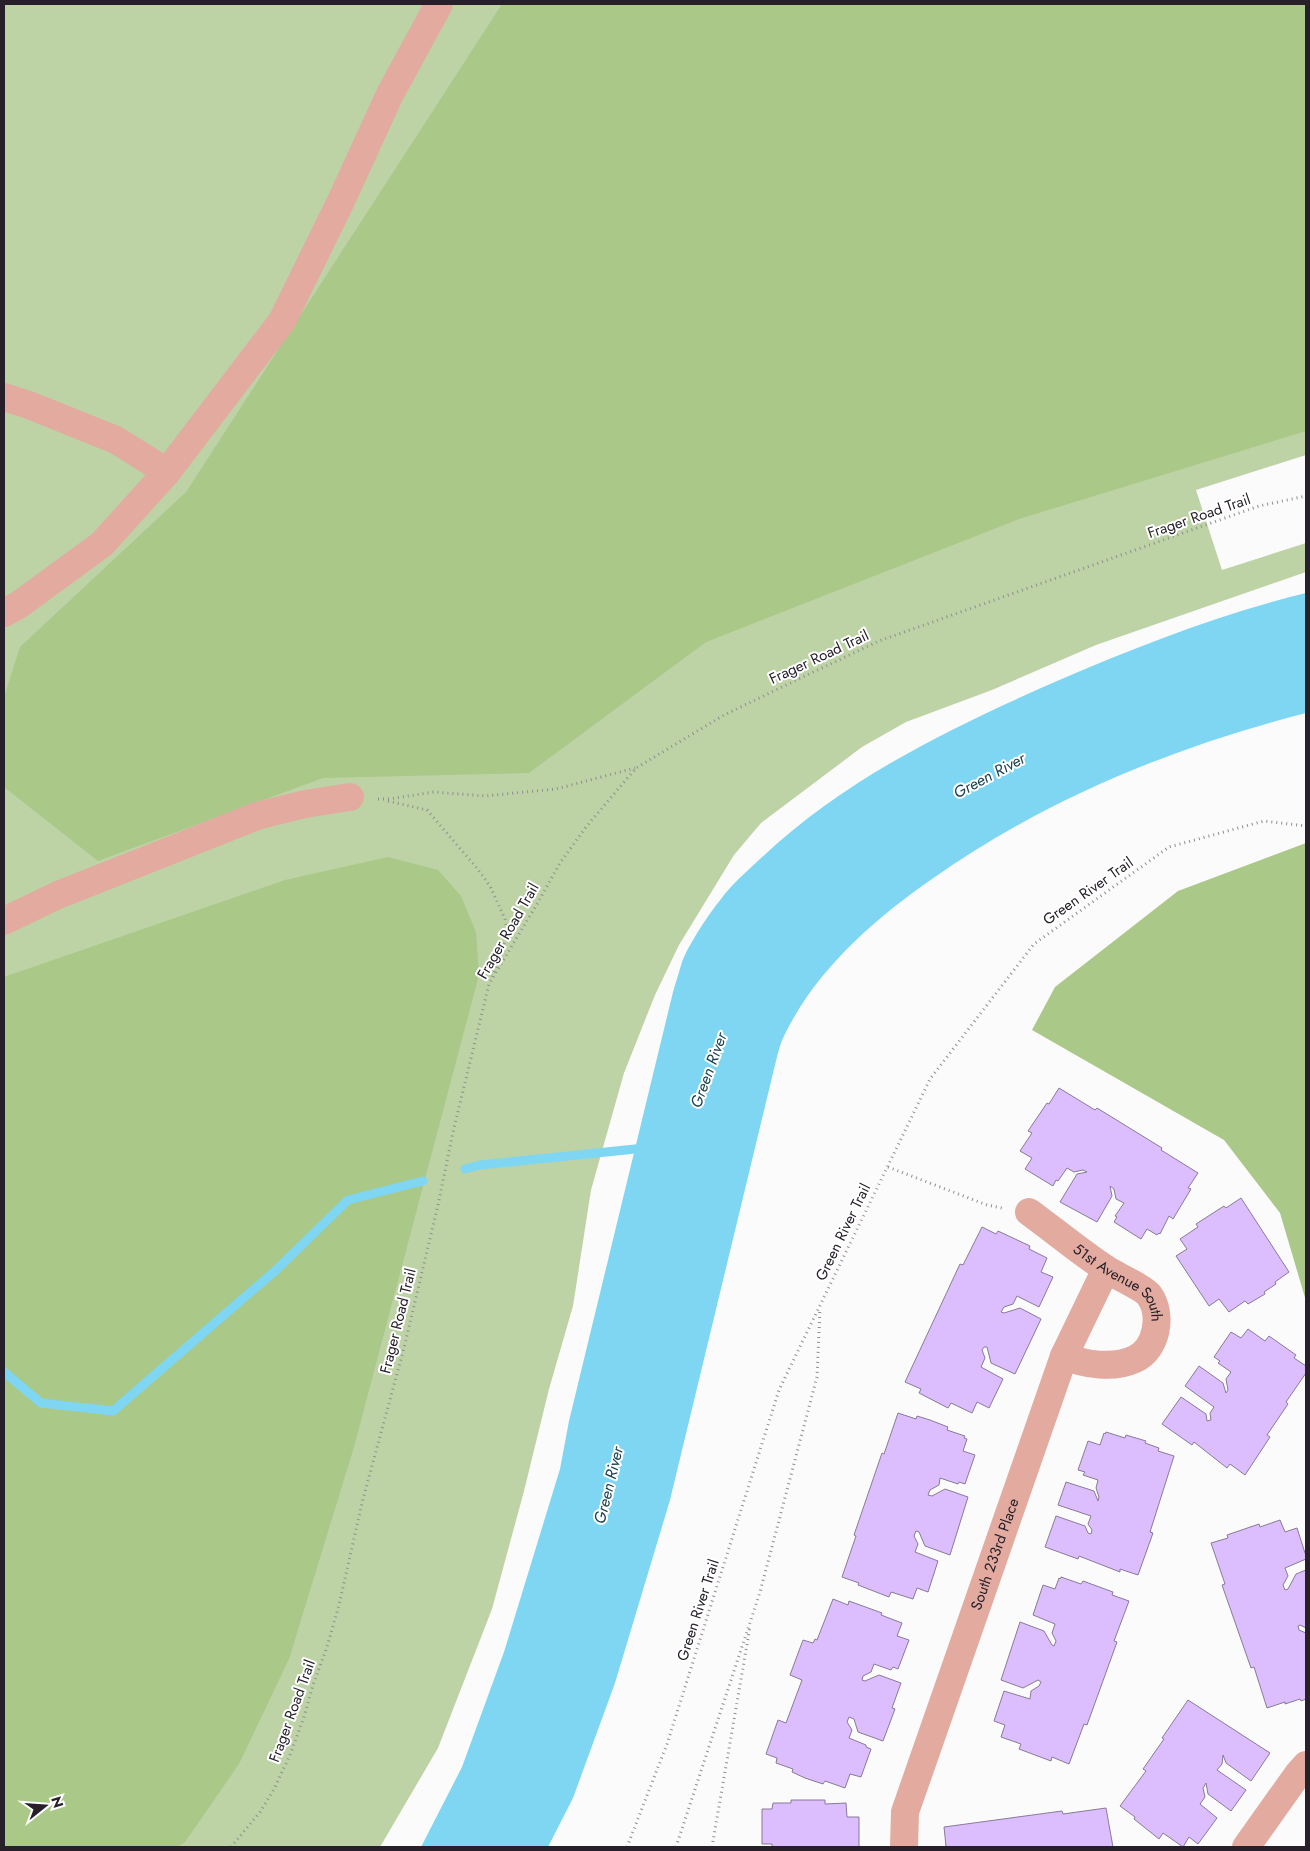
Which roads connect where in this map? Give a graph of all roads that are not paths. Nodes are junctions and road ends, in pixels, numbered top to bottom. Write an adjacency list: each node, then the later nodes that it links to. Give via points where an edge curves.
1 (440, 4): 3 (street, via 390,94 282,321)
2 (4, 396): 3 (street, via 116,440)
3 (167, 472): 4 (street, via 102,544)
4 (4, 613)
5 (350, 798): 6 (street, via 305,804 258,816 58,895)
6 (4, 921)
7 (1029, 1212): 8 (street, 51st Avenue South)
8 (1106, 1269): 9 (street, South 233rd Place); 9 (street, 51st Avenue South, via 1149,1294 1157,1325 1153,1338 1137,1359 1125,1362 1080,1362)
9 (1064, 1356): 11 (street, South 233rd Place, via 904,1812)
10 (1306, 1765): 12 (street)
11 (904, 1847)
12 (1246, 1847)

